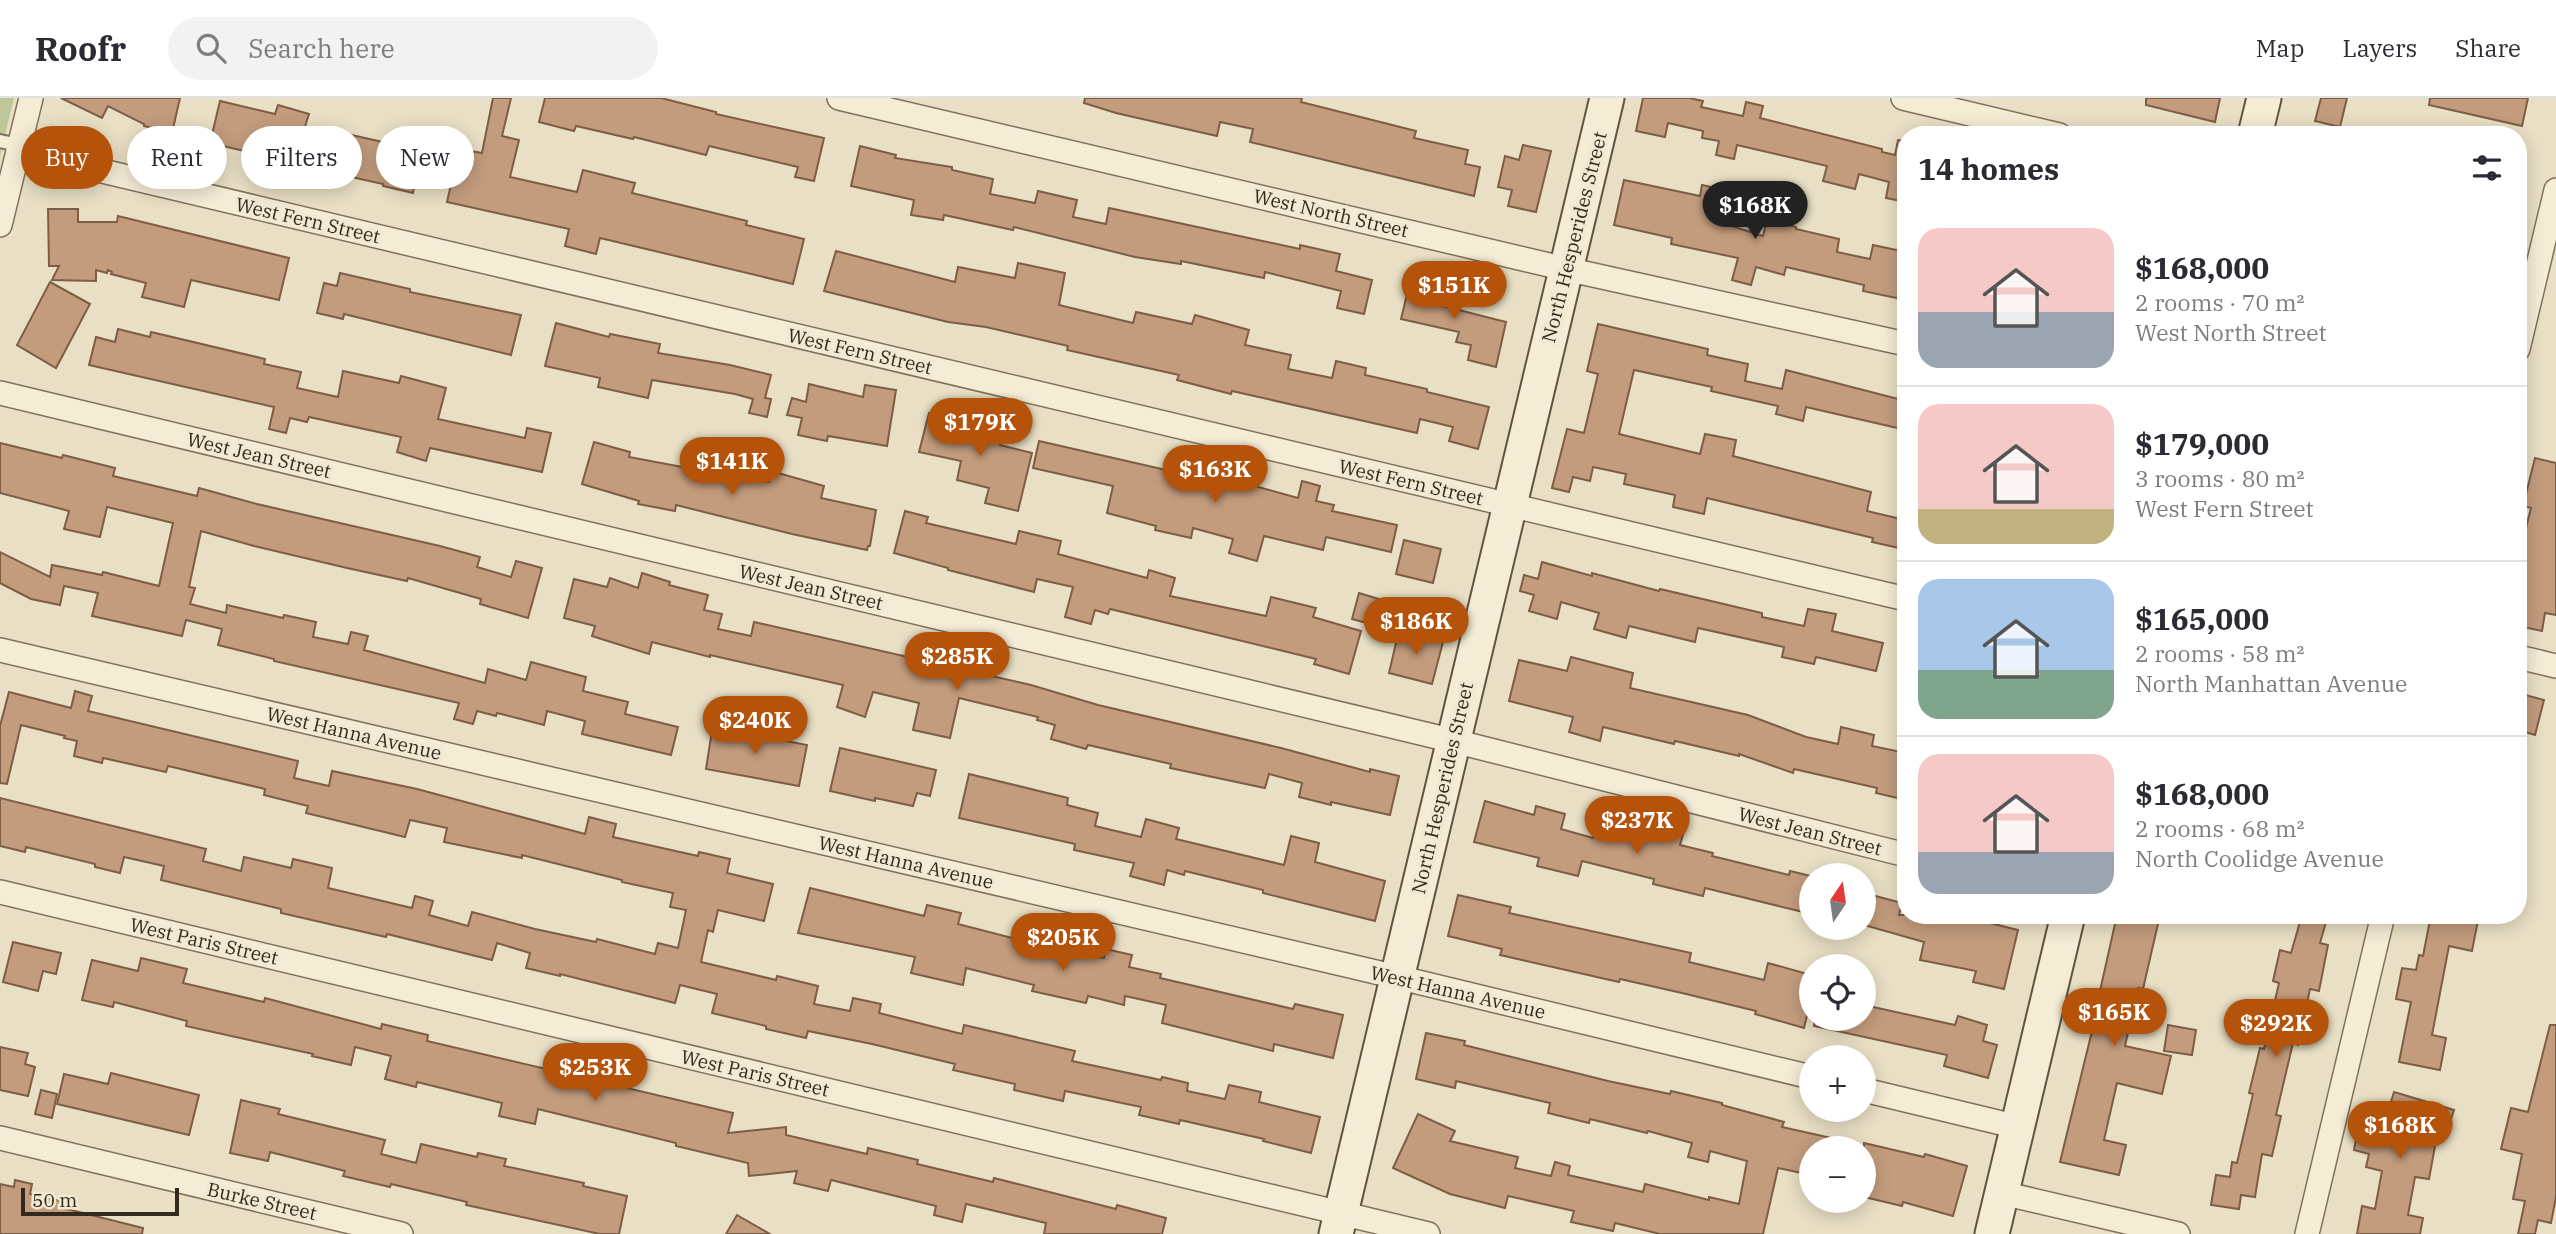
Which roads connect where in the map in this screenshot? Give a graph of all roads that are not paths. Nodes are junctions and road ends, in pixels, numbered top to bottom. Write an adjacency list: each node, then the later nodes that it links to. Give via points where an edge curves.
1 (31, 98): 8 (street)
2 (839, 98): 11 (street, West North Street)
3 (1608, 98): 11 (street, North Hesperides Street)
4 (1903, 98): 6 (street)
5 (2264, 98): 7 (street)
6 (2021, 126)
7 (2257, 126)
8 (12, 146): 10 (street); 15 (street, West Fern Street)
9 (2556, 190): 12 (street)
10 (0, 225)
11 (1566, 269): 13 (street, West North Street); 15 (street, North Hesperides Street)
12 (2527, 311)
13 (1897, 342)
14 (0, 393): 20 (street, West Jean Street)
15 (1508, 505): 16 (street, West Fern Street); 20 (street, North Hesperides Street)
16 (1897, 597)
17 (0, 650): 25 (street, West Hanna Avenue)
18 (2527, 659): 19 (street)
19 (2556, 666)
20 (1454, 741): 21 (street, West Jean Street); 25 (street, North Hesperides Street)
21 (1897, 853)
22 (0, 892): 31 (street, West Paris Street)
23 (2066, 924): 28 (street)
24 (2382, 924): 36 (street)
25 (1397, 977): 26 (street, West Hanna Avenue); 31 (street, North Hesperides Street)
26 (1799, 1074)
27 (1876, 1093): 28 (street)
28 (2018, 1127): 30 (street)
29 (0, 1138): 32 (street, Burke Street)
30 (2002, 1193): 34 (street); 35 (street)
31 (1338, 1223): 33 (street, West Paris Street)
32 (401, 1234)
33 (1428, 1234)
34 (1992, 1234)
35 (2178, 1234)
36 (2307, 1234)

